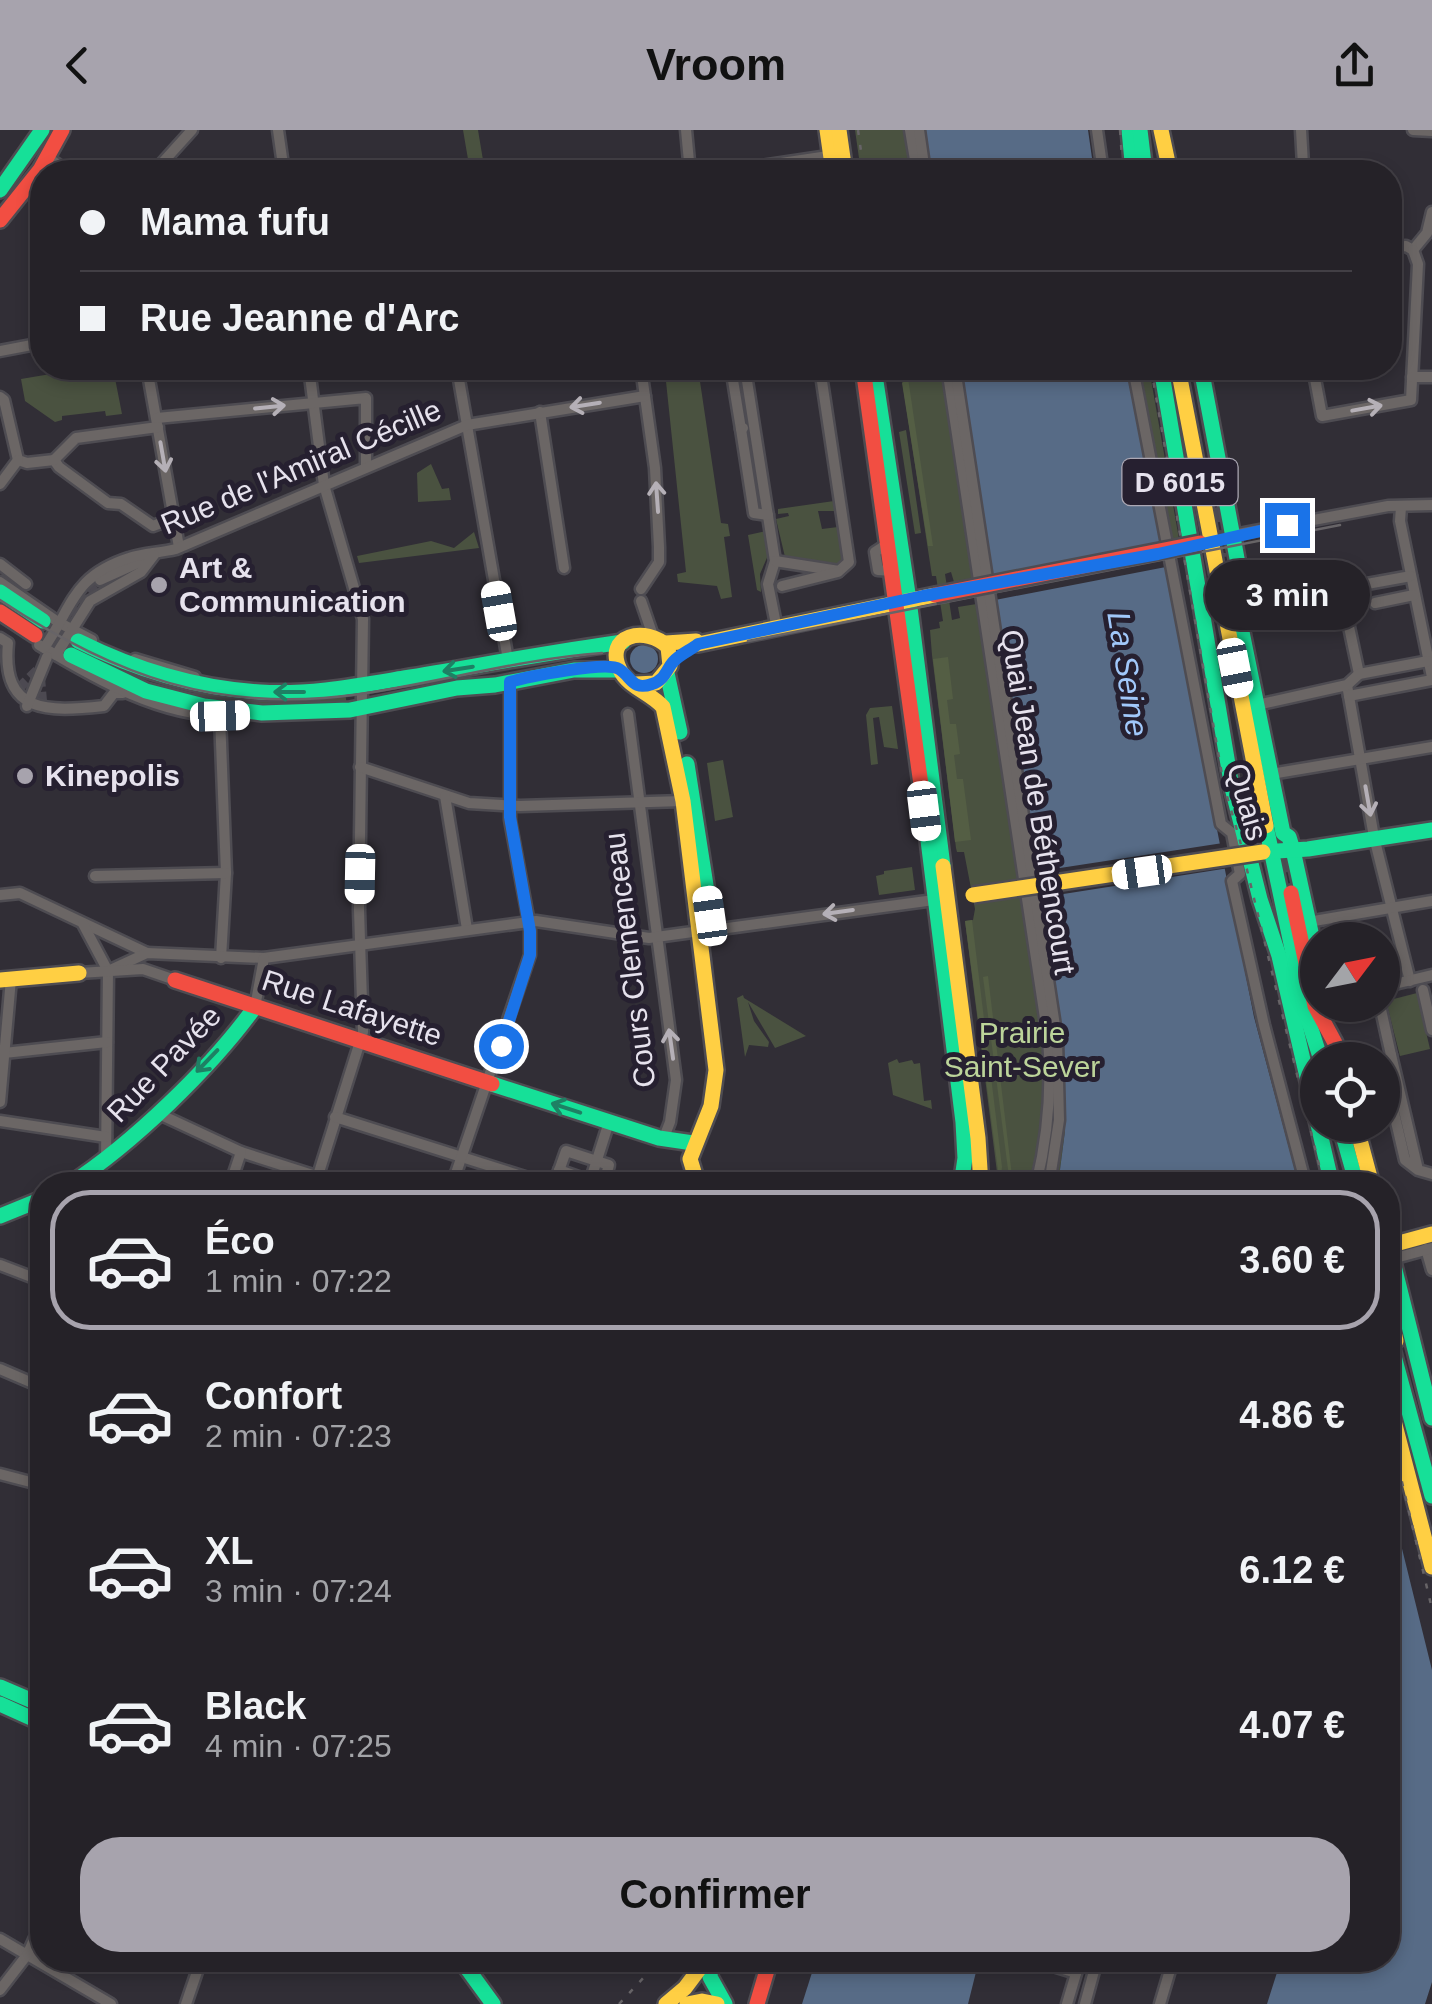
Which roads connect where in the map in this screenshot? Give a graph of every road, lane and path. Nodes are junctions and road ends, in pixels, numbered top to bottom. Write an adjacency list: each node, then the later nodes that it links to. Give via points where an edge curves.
1 (42, 130): 33 (main road)
2 (62, 130): 17 (main road)
3 (192, 130): 19 (street)
4 (278, 130): 20 (street)
5 (686, 130): 21 (street)
6 (827, 130): 22 (main road)
7 (838, 130): 23 (main road)
8 (910, 130): 24 (street)
9 (919, 130): 25 (street)
10 (1098, 130): 26 (street)
11 (1130, 130): 27 (main road)
12 (1140, 130): 28 (main road)
13 (1161, 130): 29 (main road); 30 (main road)
14 (1301, 130): 31 (street)
15 (1413, 130): 16 (street)
16 (1432, 131)
17 (48, 158): 18 (street)
18 (51, 160)
19 (165, 160)
20 (282, 160)
21 (689, 160)
22 (836, 160)
23 (838, 160)
24 (914, 160)
25 (924, 160)
26 (1102, 160)
27 (1132, 160)
28 (1144, 160)
29 (1161, 160)
30 (1167, 160)
31 (1300, 160)
32 (30, 181): 35 (main road)
33 (0, 190)
34 (1432, 212): 36 (street)
35 (0, 220)
36 (1429, 235): 38 (street)
37 (1402, 246): 38 (street)
38 (1413, 250): 41 (street, via 1418,264)
39 (30, 345): 40 (street)
40 (0, 350)
41 (1412, 376): 42 (street); 59 (street, one-way to 41, via 1322,416 1411,400)
42 (1432, 377)
43 (149, 380): 64 (street)
44 (310, 380): 62 (street)
45 (459, 380): 65 (street)
46 (643, 380): 60 (street)
47 (734, 380): 67 (street)
48 (747, 380): 66 (street)
49 (822, 380): 87 (street, via 849,556)
50 (865, 380): 98 (main road, via 893,571)
51 (876, 380): 98 (main road)
52 (948, 380): 207 (street, Quai Jean de Béthencourt, via 1048,1038 1049,1107)
53 (957, 380): 208 (street, Quai Jean de Béthencourt, via 1057,1039 1059,1120)
54 (1135, 380): 209 (street, Quais, via 1221,824 1232,833 1240,874 1232,881)
55 (1163, 380): 128 (main road, D 6015)
56 (1181, 380): 75 (main road, D 6015)
57 (1193, 380): 70 (main road, D 6015)
58 (1203, 380): 74 (main road, D 6015)
59 (1315, 380)
60 (646, 396): 63 (street, Rue de l'Amiral Cécille, one-way to 63); 93 (street, one-way to 60, via 659,562)
61 (0, 397): 68 (street)
62 (313, 403): 64 (street, one-way to 62); 71 (street, via 366,398); 73 (street)
63 (540, 412): 65 (street, Rue de l'Amiral Cécille); 86 (street)
64 (157, 422): 69 (street, via 76,438); 79 (street, one-way to 79)
65 (468, 425): 71 (street, Rue de l'Amiral Cécille); 111 (street)
66 (754, 427): 67 (street); 78 (street)
67 (741, 429): 78 (street, via 754,513)
68 (18, 460): 69 (street); 72 (street)
69 (54, 460): 79 (street, via 153,526)
70 (1208, 462)
71 (366, 466): 73 (street, Rue de l'Amiral Cécille)
72 (0, 484)
73 (324, 485): 82 (street, Rue de l'Amiral Cécille); 119 (street, via 363,620)
74 (1224, 488): 75 (main road); 80 (main road, D 6015)
75 (1204, 492): 81 (main road, D 6015)
76 (1432, 505): 77 (street)
77 (1400, 506): 80 (street); 88 (street)
78 (768, 515): 84 (street)
79 (174, 518): 82 (street)
80 (1233, 535): 81 (main road); 103 (main road, D 6015)
81 (1207, 541): 98 (main road, bridge); 102 (main road, D 6015)
82 (179, 547): 83 (street, Rue de l'Amiral Cécille)
83 (154, 555): 89 (street); 108 (street, Rue de l'Amiral Cécille, via 140,572 98,594); 108 (street, Rue de l'Amiral Cécille, via 132,556 92,574)
84 (775, 561): 87 (street); 105 (street, via 768,577)
85 (0, 564): 91 (street)
86 (564, 568)
87 (839, 571): 92 (street)
88 (1411, 576): 94 (street); 96 (street)
89 (100, 580)
90 (0, 582): 108 (street)
91 (26, 584)
92 (782, 586)
93 (641, 588)
94 (1341, 589): 103 (street); 115 (street)
95 (0, 592): 108 (main road)
96 (1415, 599): 97 (street); 99 (street); 112 (street)
97 (1429, 601)
98 (904, 602): 105 (main road); 146 (main road)
99 (1375, 603)
100 (641, 604): 107 (street)
101 (0, 612): 108 (main road)
102 (1225, 614): 103 (main road); 122 (main road, D 6015)
103 (1244, 614): 122 (main road, D 6015)
104 (0, 620): 108 (street)
105 (777, 629): 110 (main road)
106 (0, 638): 123 (street, via 8,643 10,683)
107 (659, 638): 109 (main road, via 636,633); 110 (main road); 113 (main road)
108 (56, 640): 119 (main road, one-way to 108, via 292,693 218,687 167,678); 121 (street, via 92,678); 123 (street); 126 (main road, via 147,692)
109 (623, 642): 111 (main road); 114 (main road)
110 (698, 644): 113 (main road)
111 (508, 660): 119 (main road, one-way to 119)
112 (1428, 662): 115 (street); 116 (street)
113 (669, 668): 118 (main road, via 653,684); 154 (main road, via 690,778)
114 (620, 670): 117 (main road, via 570,670); 118 (main road)
115 (1359, 674): 120 (street)
116 (1432, 679): 120 (street)
117 (510, 682): 124 (main road); 137 (street)
118 (636, 684): 134 (main road, via 663,708)
119 (360, 685): 124 (street)
120 (1348, 691): 122 (street); 130 (street)
121 (127, 692): 123 (street, via 114,693 104,706); 127 (street)
122 (1249, 703): 132 (main road, D 6015); 141 (main road)
123 (27, 705)
124 (360, 708): 126 (main road); 131 (street)
125 (628, 714): 135 (street, Cours Clemenceau)
126 (258, 715): 127 (street)
127 (220, 716): 142 (street)
128 (1221, 717): 136 (main road, D 6015, via 1236,782); 210 (main road, D 6015, via 1232,788)
129 (1432, 746): 130 (street)
130 (1360, 756): 132 (street); 139 (street, one-way to 139)
131 (360, 766): 133 (street); 156 (street)
132 (1271, 774): 140 (main road, D 6015)
133 (445, 796): 137 (street); 153 (street)
134 (683, 801): 135 (street); 154 (main road)
135 (640, 802): 137 (street); 155 (street, Cours Clemenceau)
136 (1252, 804)
137 (510, 805): 150 (street)
138 (1432, 830): 139 (main road)
139 (1374, 837): 140 (main road); 148 (street)
140 (1293, 850): 141 (main road); 149 (main road, D 6015)
141 (1267, 852): 146 (main road, bridge); 175 (main road)
142 (226, 874): 143 (street); 158 (street)
143 (95, 876)
144 (1289, 879): 151 (main road)
145 (0, 895): 152 (street, via 20,893)
146 (941, 899): 154 (street, one-way to 154); 160 (main road)
147 (1432, 900): 148 (street)
148 (1391, 905): 149 (street); 166 (street)
149 (1308, 922)
150 (528, 923): 153 (street); 155 (street); 177 (street, via 530,955)
151 (1300, 923)
152 (83, 924): 157 (street); 161 (street)
153 (467, 929): 156 (street)
154 (706, 931): 155 (street); 189 (main road, via 716,1077)
155 (656, 937): 184 (street, Cours Clemenceau, one-way to 155, via 676,1080)
156 (359, 945): 159 (street); 173 (street)
157 (147, 953): 158 (street); 161 (street)
158 (221, 958): 159 (street)
159 (264, 958): 169 (street, Rue Pavée)
160 (949, 960): 205 (main road); 206 (main road)
161 (108, 971): 162 (street); 165 (street, Rue Lafayette, via 143,969); 174 (street)
162 (78, 973): 164 (main road)
163 (1432, 975): 166 (street)
164 (6, 980): 176 (street)
165 (176, 980): 169 (main road, Rue Lafayette)
166 (1410, 982): 167 (street)
167 (1400, 984)
168 (1423, 990): 172 (street)
169 (255, 1007): 173 (main road, Rue Lafayette); 179 (main road, Rue Pavée, one-way to 179)
170 (1319, 1022): 175 (main road)
171 (1384, 1022): 215 (street, via 1418,1170)
172 (1432, 1030)
173 (361, 1041): 177 (main road, Rue Lafayette); 180 (street)
174 (107, 1042): 176 (street); 183 (street)
175 (1316, 1042)
176 (4, 1053): 178 (street)
177 (488, 1082): 182 (main road, Rue Lafayette, one-way to 177); 191 (street)
178 (0, 1102)
179 (157, 1113): 190 (street); 192 (main road, Rue Pavée)
180 (336, 1117): 191 (street); 198 (street)
181 (0, 1121): 183 (street)
182 (608, 1122): 184 (main road, Rue Lafayette); 193 (street)
183 (106, 1136): 192 (street)
184 (663, 1140): 189 (main road, Rue Lafayette)
185 (1340, 1142): 211 (main road)
186 (1343, 1142): 212 (main road)
187 (1354, 1142): 213 (main road)
188 (1358, 1142): 214 (main road)
189 (693, 1143): 204 (main road)
190 (240, 1152): 196 (street); 197 (street)
191 (461, 1157): 199 (street); 200 (street)
192 (106, 1160): 195 (main road, Rue Pavée)
193 (597, 1161): 194 (street, via 566,1152); 202 (street); 203 (street, via 609,1165)
194 (559, 1170): 201 (street)
195 (88, 1172)
196 (234, 1172)
197 (293, 1172)
198 (320, 1172)
199 (456, 1172)
200 (510, 1172)
201 (564, 1172)
202 (593, 1172)
203 (607, 1172)
204 (689, 1172)
205 (962, 1172)
206 (981, 1172)
207 (1039, 1172)
208 (1051, 1172)
209 (1303, 1172)
210 (1329, 1172)
211 (1346, 1172)
212 (1354, 1172)
213 (1357, 1172)
214 (1368, 1172)
215 (1432, 1174)
216 (30, 1204): 217 (main road)
217 (0, 1216)
218 (1430, 1244): 219 (main road); 221 (street)
219 (1400, 1249)
220 (0, 1265): 222 (street)
221 (1431, 1266)
222 (30, 1276)
223 (1400, 1290): 229 (main road)
224 (1400, 1331): 231 (main road, via 1417,1397)
225 (1400, 1354): 230 (main road)
226 (0, 1369): 228 (street)
227 (1400, 1376): 230 (main road)
228 (30, 1382)
229 (1429, 1391): 231 (main road)
230 (1409, 1408): 233 (main road)
231 (1432, 1421)
232 (1400, 1444): 237 (main road)
233 (1428, 1461): 236 (main road)
234 (0, 1474): 235 (street)
235 (30, 1482)
236 (1432, 1496)
237 (1432, 1567)
238 (3, 1701): 239 (main road); 240 (main road)
239 (30, 1704)
240 (30, 1716)
241 (0, 1939): 243 (street)
242 (30, 1948): 243 (street)
243 (27, 1955): 244 (street); 256 (street)
244 (30, 1957)
245 (56, 1972): 257 (street)
246 (198, 1972): 258 (street)
247 (460, 1972): 259 (main road)
248 (469, 1972): 260 (main road)
249 (698, 1972): 261 (main road)
250 (710, 1972): 264 (main road)
251 (767, 1972): 265 (main road)
252 (1073, 1972): 255 (street)
253 (1094, 1972): 267 (street)
254 (1169, 1972): 268 (street)
255 (1076, 1973): 266 (street)
256 (0, 1990)
257 (112, 2004)
258 (186, 2004)
259 (483, 2004)
260 (492, 2004)
261 (666, 2004)
262 (687, 2004): 263 (main road)
263 (717, 2004)
264 (725, 2004)
265 (758, 2004)
266 (1067, 2004)
267 (1084, 2004)
268 (1160, 2004)

